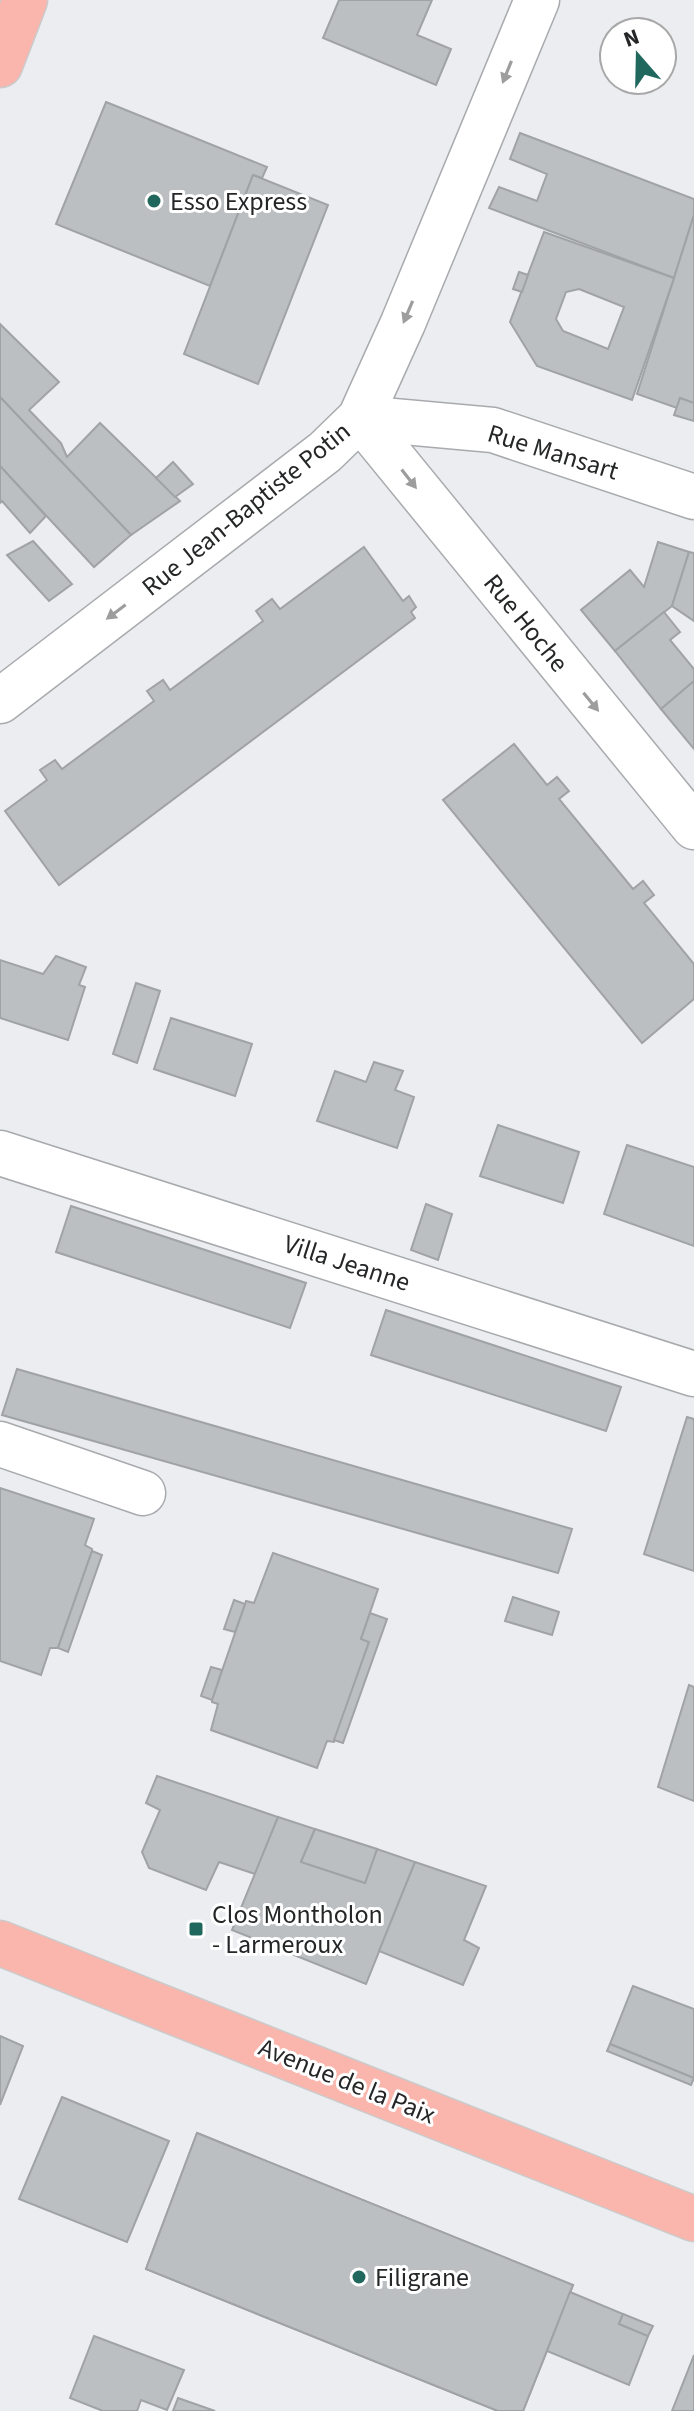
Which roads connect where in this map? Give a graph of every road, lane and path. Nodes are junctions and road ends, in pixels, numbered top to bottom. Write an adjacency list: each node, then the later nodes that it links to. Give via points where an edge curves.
1 (25, 0): 3 (main road)
2 (537, 0): 4 (street, Rue Jean-Baptiste Potin, one-way to 4)
3 (0, 65)
4 (360, 418): 5 (street, Rue Mansart, via 493,430); 6 (street, Rue Jean-Baptiste Potin, one-way to 6, via 325,452); 7 (street, Rue Hoche, one-way to 7)
5 (694, 497)
6 (0, 701)
7 (694, 827)
8 (0, 1153): 9 (street, Villa Jeanne)
9 (694, 1374)
10 (0, 1444): 11 (street)
11 (143, 1493)
12 (0, 1943): 13 (main road, Avenue de la Paix)
13 (694, 2219)

